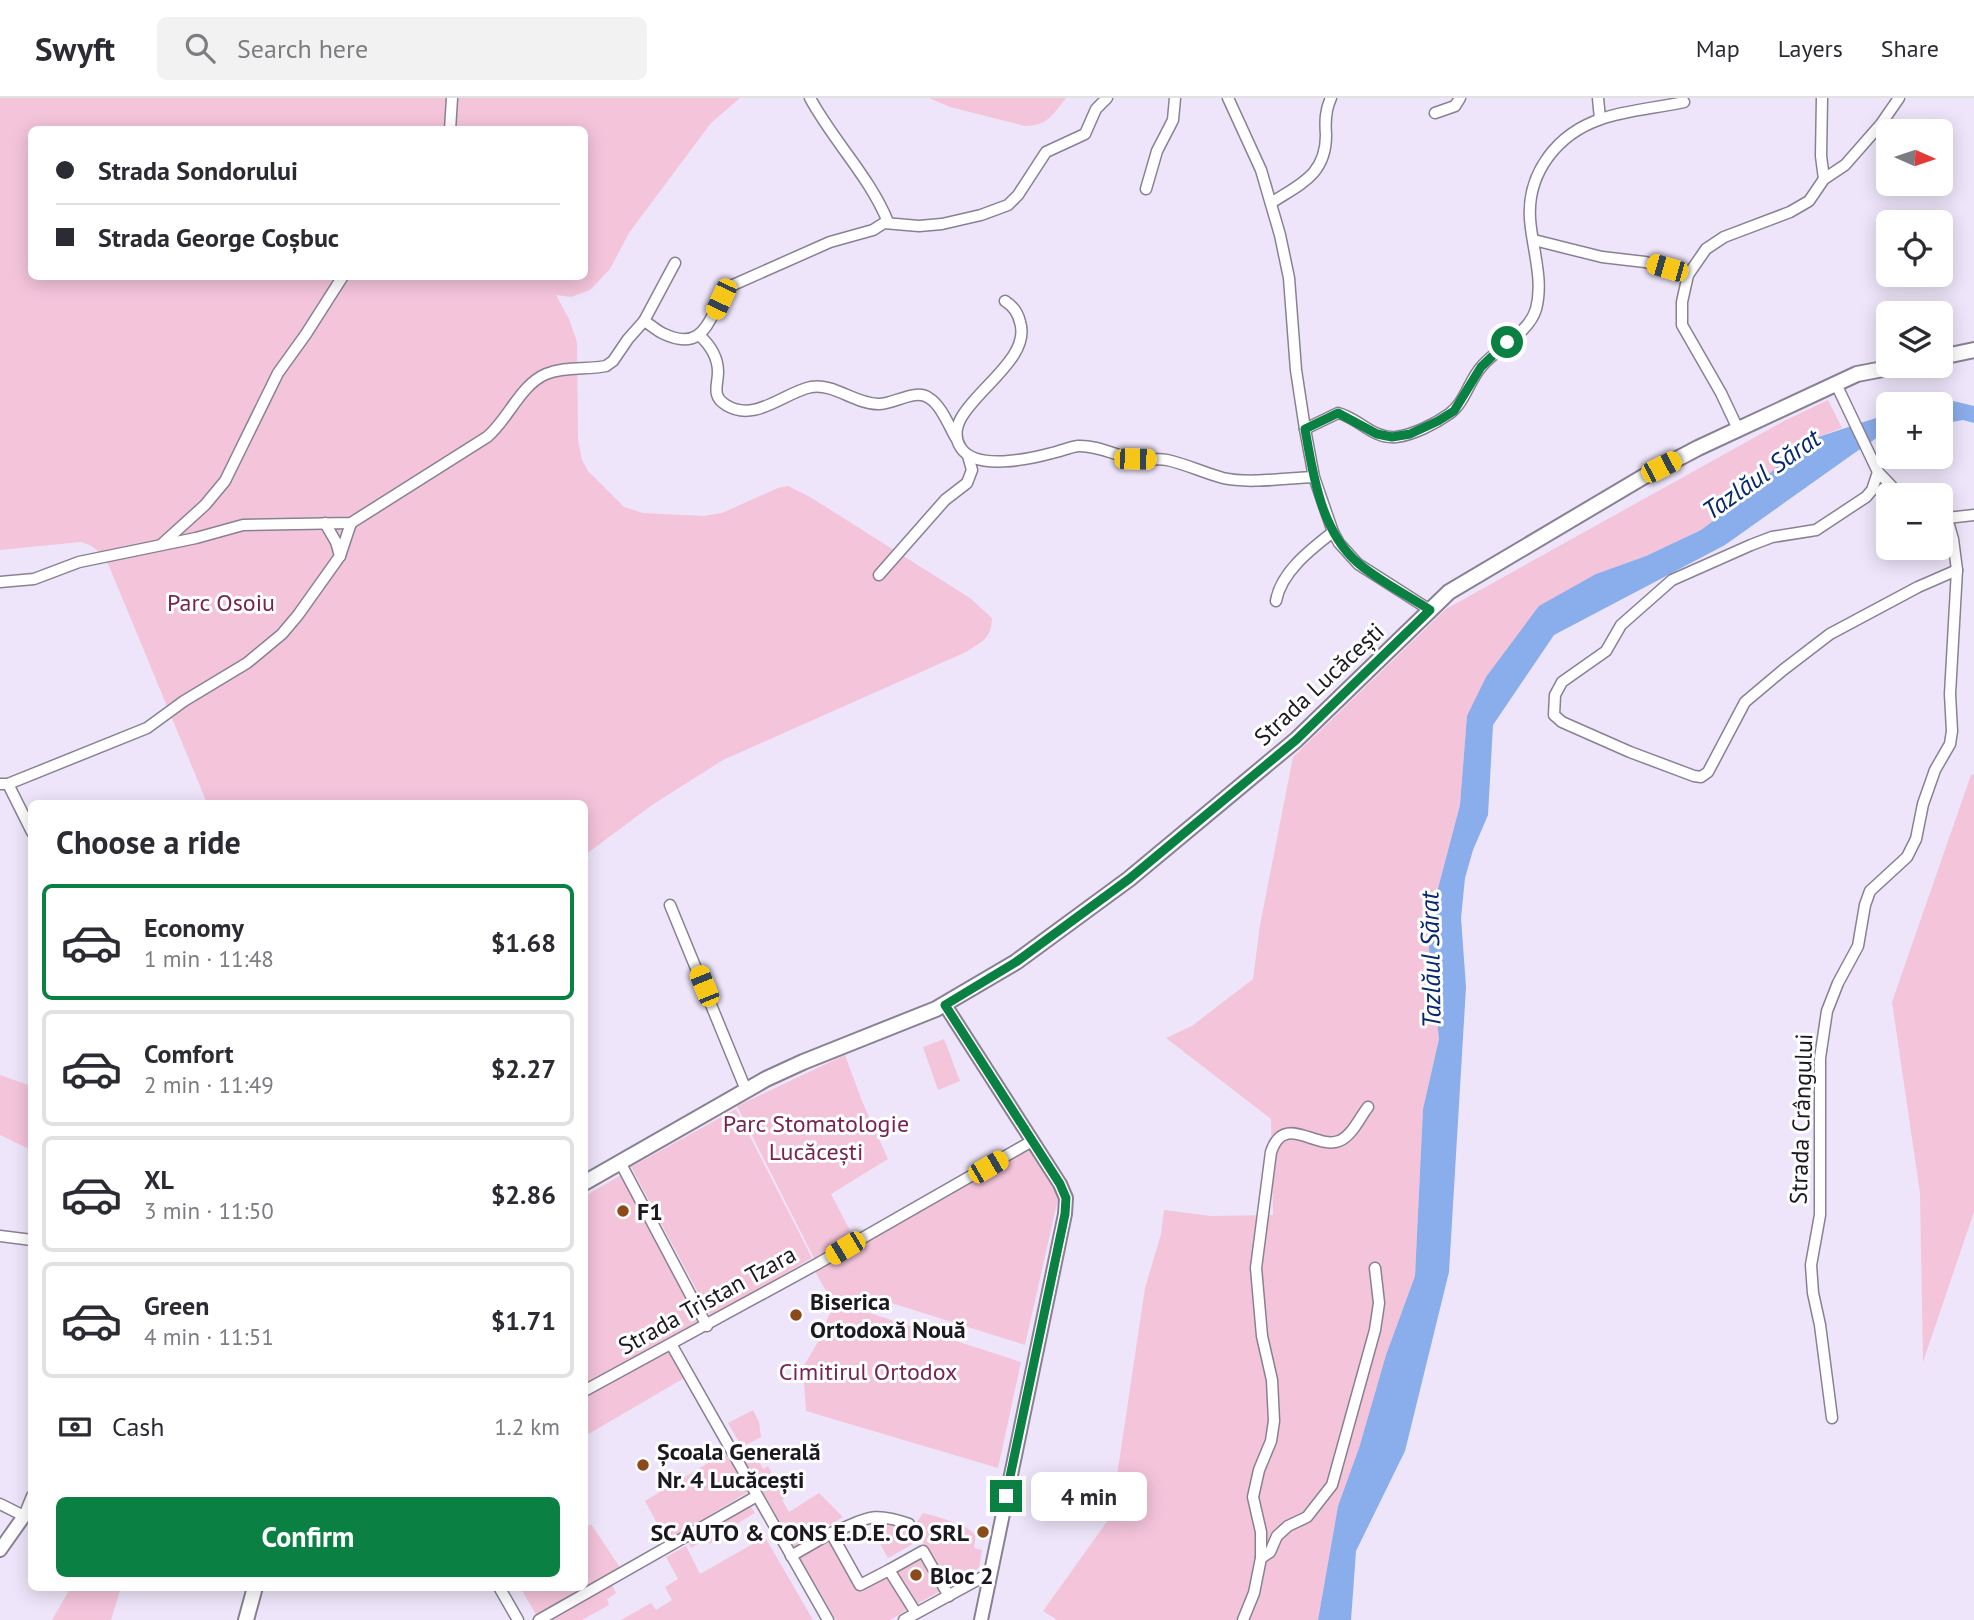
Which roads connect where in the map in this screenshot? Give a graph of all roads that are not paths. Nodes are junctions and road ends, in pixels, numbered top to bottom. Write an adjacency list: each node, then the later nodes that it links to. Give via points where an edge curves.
1 (452, 98): 14 (street)
2 (810, 98): 18 (street)
3 (1107, 98): 18 (street, via 1096,109 1085,134 1046,152 1008,205 942,224)
4 (1175, 98): 16 (street, via 1173,121 1154,158)
5 (1228, 98): 17 (street)
6 (1331, 98): 17 (street, via 1320,167)
7 (1460, 98): 12 (street, via 1455,106)
8 (1598, 98): 13 (street)
9 (1822, 98): 15 (street)
10 (1899, 98): 15 (street, via 1845,165)
11 (1684, 102): 13 (street)
12 (1435, 113)
13 (1600, 119): 19 (street, via 1571,134 1538,170 1531,192)
14 (450, 126)
15 (1824, 179): 21 (street, via 1814,196 1798,209 1714,244)
16 (1146, 189)
17 (1271, 203): 30 (street, via 1287,269)
18 (888, 222): 25 (street, via 739,281 727,290)
19 (1534, 240): 21 (street); 30 (street, via 1536,310 1523,329 1481,367 1448,415 1400,436 1377,434 1338,413)
20 (675, 263): 24 (street)
21 (1688, 275): 31 (street, via 1682,325)
22 (340, 280): 43 (street, via 278,373 225,481)
23 (1005, 301): 32 (street, via 1017,314 1022,341 961,418)
24 (644, 321): 25 (street, via 665,335); 40 (street, via 606,366 553,372 537,380 495,431)
25 (699, 335): 32 (street, via 715,357 718,397 730,407 759,409 812,387 878,404 925,396 934,402)
26 (1974, 350): 27 (main road)
27 (1953, 354)
28 (1876, 370): 29 (main road, Strada Lucăcești)
29 (1836, 384): 31 (main road, Strada Lucăcești); 34 (street)
30 (1305, 429): 35 (street)
31 (1738, 429): 49 (main road, Strada Lucăcești, via 1643,477 1449,592)
32 (958, 441): 33 (street)
33 (968, 456): 35 (street, via 1011,460 1077,446 1135,459 1164,459 1225,478); 46 (street, via 972,470 967,482 945,500)
34 (1878, 472): 36 (street); 45 (street, via 1866,497 1816,530 1772,537 1672,580 1622,625 1605,651 1562,682 1555,695 1554,715 1618,747 1701,777 1708,772 1745,702 1783,670 1830,634)
35 (1314, 477): 41 (street)
36 (1889, 483)
37 (1974, 515): 38 (street)
38 (1953, 516)
39 (326, 523): 40 (street); 43 (street, via 257,523); 44 (street)
40 (351, 523): 44 (street)
41 (1333, 532): 48 (street, via 1284,579); 49 (street, via 1358,564)
42 (1953, 539): 45 (street, Strada Crângului)
43 (161, 544): 47 (street, via 79,562 34,579)
44 (340, 556): 50 (street, via 282,634 247,663 147,728)
45 (1957, 570): 65 (street, Strada Crângului, via 1950,744 1935,770 1907,858 1870,891 1858,946 1827,1011 1820,1058 1820,1215 1811,1265)
46 (879, 575)
47 (0, 582)
48 (1276, 601)
49 (1430, 610): 53 (main road, Strada Lucăcești, via 1296,740 1129,879 1016,962)
50 (4, 784): 51 (street)
51 (28, 825)
52 (670, 905): 54 (street)
53 (945, 1005): 54 (main road, Strada Lucăcești); 56 (street)
54 (746, 1090): 57 (main road, Strada Lucăcești)
55 (1368, 1107): 73 (street, via 1338,1142 1296,1133 1275,1140 1271,1152 1255,1268 1274,1421 1253,1497)
56 (1032, 1141): 62 (street, Strada Tristan Tzara); 75 (street, via 1060,1184 1066,1198 1065,1214)
57 (620, 1162): 58 (main road, Strada Lucăcești); 62 (street)
58 (588, 1180)
59 (0, 1236): 60 (street)
60 (28, 1240)
61 (1375, 1268): 73 (street, via 1379,1303 1375,1330 1332,1485 1307,1517 1288,1526)
62 (707, 1326): 63 (street, Strada Tristan Tzara)
63 (671, 1345): 64 (street, Strada Tristan Tzara); 66 (street)
64 (588, 1389)
65 (1832, 1418)
66 (757, 1496): 72 (street); 82 (street)
67 (0, 1504): 68 (street)
68 (28, 1513): 71 (street)
69 (909, 1524): 70 (street, via 869,1517)
70 (831, 1533): 72 (street); 74 (street, via 860,1585)
71 (0, 1550)
72 (791, 1556): 83 (street)
73 (1261, 1558): 86 (street)
74 (889, 1570): 78 (street, via 923,1551); 79 (street)
75 (990, 1573): 78 (street); 85 (street)
76 (254, 1591): 80 (main road)
77 (501, 1591): 81 (street)
78 (948, 1596): 79 (street)
79 (916, 1614): 84 (street)
80 (246, 1620)
81 (518, 1620)
82 (540, 1620)
83 (828, 1620)
84 (904, 1620)
85 (981, 1620)
86 (1243, 1620)

